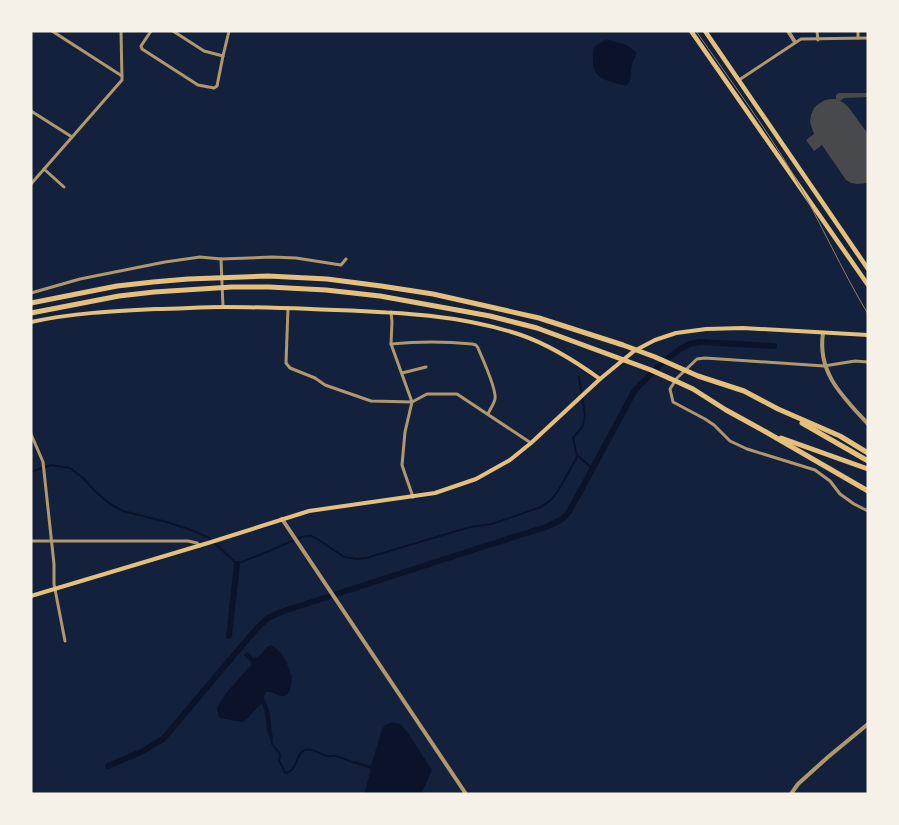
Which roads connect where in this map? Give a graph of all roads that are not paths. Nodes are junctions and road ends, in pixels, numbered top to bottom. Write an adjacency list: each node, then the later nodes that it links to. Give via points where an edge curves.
1 (52, 31): 16 (street)
2 (121, 31): 16 (street)
3 (151, 31): 15 (street, via 142,48 198,85 217,86)
4 (173, 31): 15 (street, via 204,51)
5 (229, 31): 15 (street)
6 (691, 31): 26 (main road)
7 (705, 31): 17 (main road)
8 (788, 31): 14 (street)
9 (817, 31): 13 (street)
10 (858, 31): 11 (street)
11 (858, 38): 12 (street); 13 (street)
12 (868, 38)
13 (818, 40): 14 (street)
14 (795, 42): 17 (street)
15 (223, 56)
16 (122, 77): 19 (street)
17 (739, 80): 25 (main road)
18 (31, 111): 19 (street)
19 (72, 137): 20 (street)
20 (44, 170): 21 (street); 22 (street)
21 (31, 184)
22 (64, 187)
23 (222, 259): 24 (street, via 296,258 341,266); 27 (street, via 200,257 165,262 80,279); 29 (street)
24 (346, 259)
25 (868, 268)
26 (868, 285)
27 (31, 293)
28 (31, 302): 43 (highway, via 117,286 188,279 268,276 381,286 539,318 655,357 744,391)
29 (223, 305): 30 (main road); 33 (main road, via 91,313)
30 (288, 308): 31 (main road); 42 (street, via 286,363 290,368 371,401)
31 (390, 312): 36 (street); 41 (main road, via 474,322 521,335 555,349)
32 (31, 313): 46 (highway, via 119,296 189,289 259,287 380,296 537,328 680,382)
33 (31, 322)
34 (823, 333): 35 (main road); 38 (street); 41 (main road, via 743,328 676,333 634,351)
35 (868, 335)
36 (391, 344): 40 (street); 44 (street, via 421,341 476,345 495,395)
37 (868, 362): 38 (street)
38 (824, 366): 45 (street, via 838,391); 54 (street, via 697,359 670,389 673,402 705,418 730,441 747,450 815,470 840,494)
39 (426, 367): 40 (street)
40 (402, 373): 42 (street)
41 (600, 380): 48 (main road)
42 (412, 402): 44 (street, via 428,394 457,394); 53 (street, via 402,464)
43 (778, 408): 49 (highway, via 840,436); 50 (highway)
44 (488, 414): 48 (street)
45 (868, 424)
46 (766, 432): 51 (highway); 52 (highway)
47 (31, 434): 57 (street, via 43,462)
48 (531, 443): 53 (main road, via 510,460 476,479)
49 (868, 453)
50 (868, 461)
51 (868, 469)
52 (868, 491)
53 (413, 497): 55 (main road, via 309,510)
54 (868, 511)
55 (282, 518): 58 (main road); 63 (street)
56 (31, 541): 57 (street)
57 (52, 541): 58 (street, via 188,541); 59 (street)
58 (200, 546): 59 (main road)
59 (55, 589): 60 (main road); 61 (street)
60 (31, 596)
61 (65, 642)
62 (868, 724): 64 (street, via 798,784)
63 (466, 794)
64 (791, 794)

